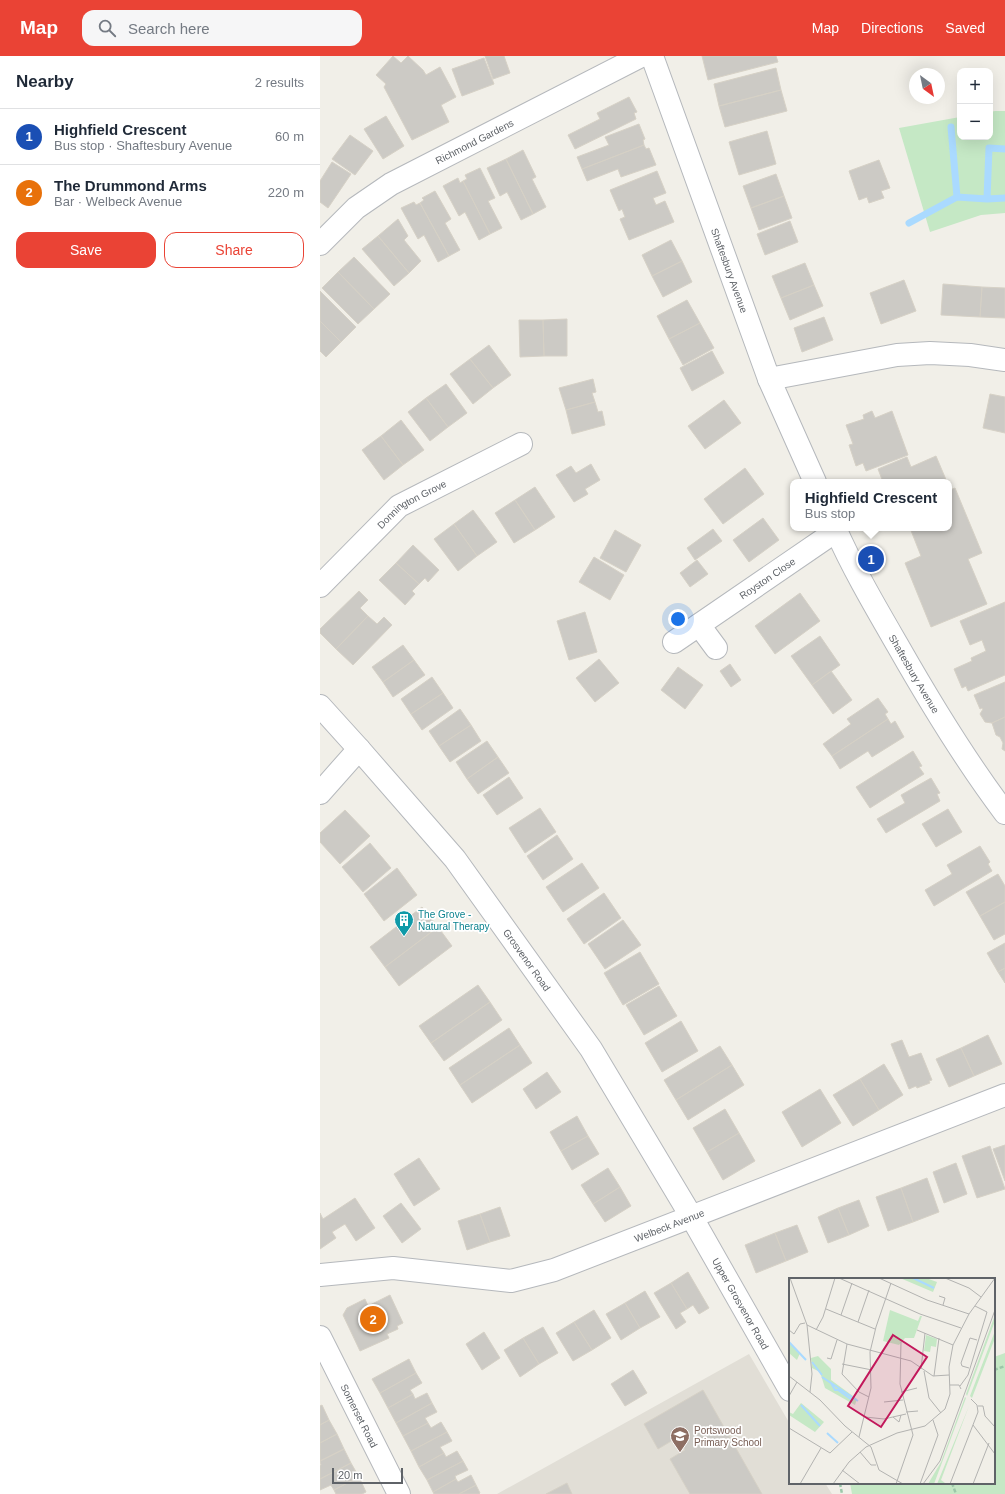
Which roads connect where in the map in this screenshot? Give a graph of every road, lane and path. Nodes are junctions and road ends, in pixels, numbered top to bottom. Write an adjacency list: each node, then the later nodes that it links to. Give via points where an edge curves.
1 (641, 56): 3 (street, Richmond Gardens, via 391,184 356,208)
2 (652, 56): 5 (street, Shaftesbury Avenue)
3 (320, 244)
4 (1005, 360): 5 (street, via 930,353 897,355)
5 (769, 379): 7 (street, Shaftesbury Avenue)
6 (521, 444): 10 (street, Donnington Grove, via 399,506)
7 (814, 479)
8 (833, 531): 11 (street, Royston Close)
9 (837, 531): 16 (street, Shaftesbury Avenue, via 878,611 948,731)
10 (320, 586)
11 (699, 625): 12 (street, Royston Close); 13 (street)
12 (674, 642)
13 (716, 648)
14 (320, 706): 15 (street, Grosvenor Road)
15 (359, 749): 17 (street); 20 (street, Grosvenor Road, via 455,859 591,1049)
16 (996, 785): 18 (street, Shaftesbury Avenue)
17 (320, 793)
18 (1005, 813)
19 (1005, 1095): 20 (street, Welbeck Avenue)
20 (691, 1216): 21 (street, Welbeck Avenue, via 554,1270 512,1282 393,1268); 25 (street, Upper Grosvenor Road)
21 (320, 1275)
22 (320, 1337): 28 (street, Somerset Road)
23 (1005, 1366): 24 (path)
24 (995, 1370)
25 (789, 1388)
26 (840, 1484): 29 (path)
27 (952, 1484): 30 (path)
28 (399, 1494)
29 (842, 1494)
30 (956, 1494)

